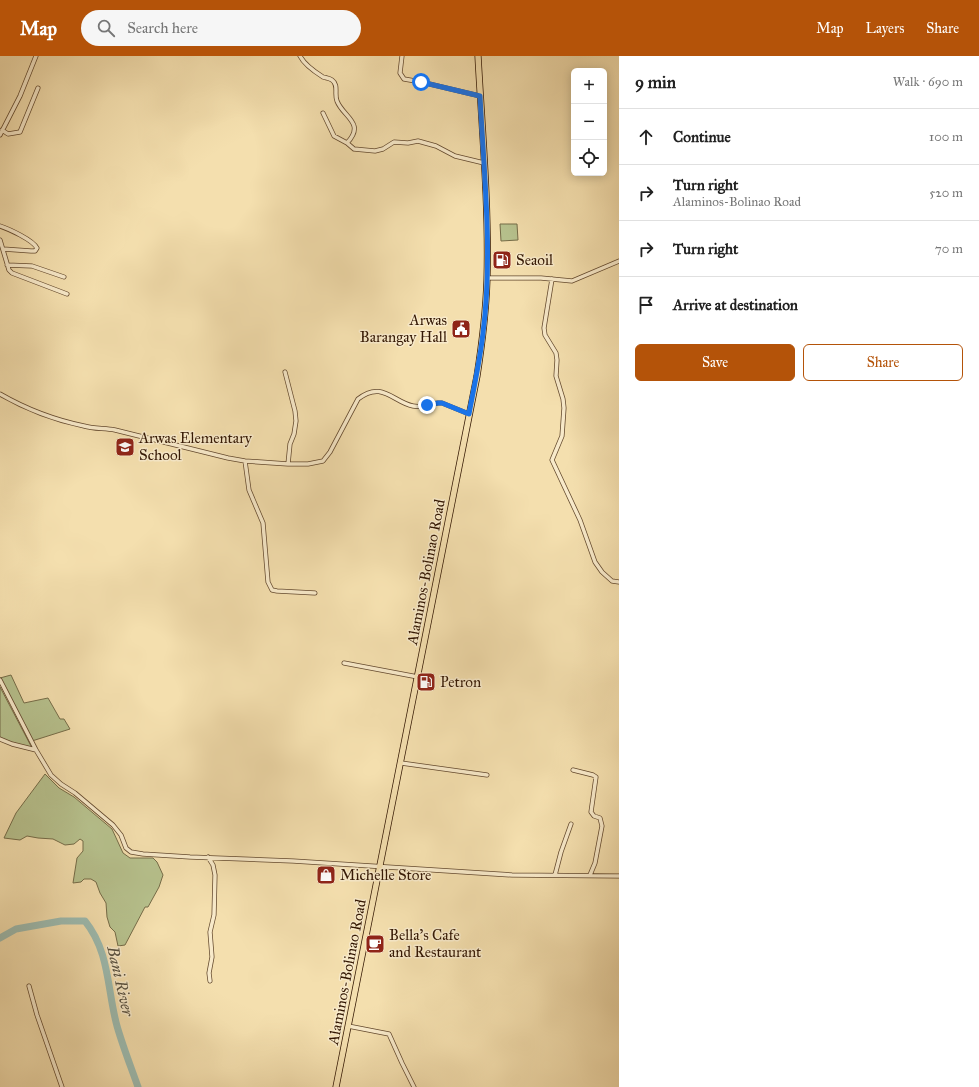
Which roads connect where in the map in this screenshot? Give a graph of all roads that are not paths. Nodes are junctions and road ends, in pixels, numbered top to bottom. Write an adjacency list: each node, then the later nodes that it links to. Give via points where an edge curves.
1 (36, 56): 8 (street, via 20,96)
2 (300, 56): 10 (street, via 305,64 334,83 337,103 353,122 354,133)
3 (402, 56): 6 (street, via 400,73 404,80)
4 (478, 56): 6 (main road, Alaminos-Bolinao Road)
5 (38, 88): 8 (street, via 20,132 8,134)
6 (480, 96): 11 (main road, Alaminos-Bolinao Road)
7 (323, 113): 10 (street, via 334,136)
8 (2, 130): 9 (street)
9 (0, 135)
10 (347, 144): 11 (street, via 354,149 375,152 394,142 418,141 436,146 455,156)
11 (484, 162): 18 (main road, Alaminos-Bolinao Road)
12 (0, 226): 14 (street, via 15,232 37,248 31,251)
13 (0, 240): 14 (street)
14 (1, 248): 16 (street)
15 (619, 261): 19 (street, via 572,281)
16 (8, 265): 17 (street, via 32,266); 20 (street, via 13,274)
17 (64, 277)
18 (487, 278): 19 (street); 23 (main road, Alaminos-Bolinao Road, via 484,332)
19 (552, 279): 26 (street, via 544,328 545,335 556,353 556,376 564,408 562,436 552,460 580,520 594,562 612,581)
20 (67, 294)
21 (285, 372): 25 (street, via 296,421)
22 (0, 394): 24 (street, via 34,411 80,425 116,430)
23 (469, 414): 25 (street, via 442,403 415,407 389,394 370,393 358,399 323,462); 29 (main road, Alaminos-Bolinao Road)
24 (245, 461): 25 (street); 27 (street, via 249,490 263,523 269,587 277,591)
25 (288, 464)
26 (619, 582)
27 (315, 593)
28 (344, 663): 29 (street)
29 (418, 677): 33 (main road, Alaminos-Bolinao Road)
30 (0, 680): 32 (street)
31 (0, 738): 32 (street)
32 (36, 750): 37 (street, via 51,775 113,825 131,852)
33 (401, 763): 35 (street); 38 (main road, Alaminos-Bolinao Road)
34 (573, 770): 40 (street, via 596,777 591,812 600,818 602,826)
35 (487, 775)
36 (571, 824): 39 (street)
37 (208, 857): 38 (street); 42 (street, via 215,875 214,915 210,932)
38 (380, 866): 39 (street, via 512,875); 44 (main road, Alaminos-Bolinao Road)
39 (555, 875): 40 (street)
40 (590, 875): 41 (street)
41 (619, 876)
42 (210, 981)
43 (29, 986): 45 (street)
44 (348, 1026): 46 (main road, Alaminos-Bolinao Road); 47 (street, via 389,1034)
45 (62, 1087)
46 (336, 1087)
47 (414, 1087)

